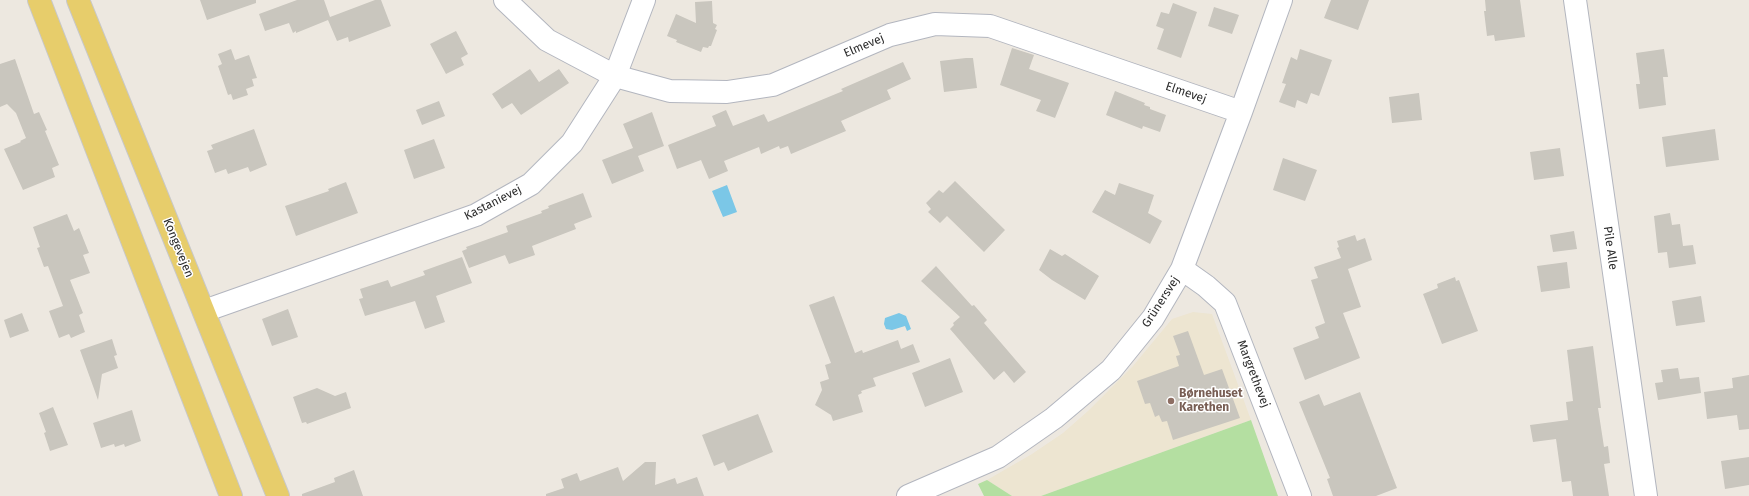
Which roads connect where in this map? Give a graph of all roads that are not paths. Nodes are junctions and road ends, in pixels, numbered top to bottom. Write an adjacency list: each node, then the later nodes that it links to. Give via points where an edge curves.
1 (39, 0): 11 (main road)
2 (78, 0): 10 (main road, Kongevejen)
3 (505, 0): 7 (street, Elmevej, via 548,40)
4 (644, 0): 7 (street, Kastanievej)
5 (1281, 0): 8 (street, Grünersvej)
6 (1575, 0): 15 (street, Pile Alle)
7 (615, 76): 8 (street, Elmevej, via 670,91 727,92 773,85 890,35 935,24 990,26); 10 (street, Kastanievej, via 572,143 531,184 476,215)
8 (1241, 112): 9 (street, Grünersvej)
9 (1182, 269): 13 (street, Grünersvej, via 1153,318 1111,370 1054,418 998,457); 14 (street, Margrethevej, via 1226,303)
10 (204, 311): 12 (main road, Kongevejen)
11 (231, 496)
12 (278, 496)
13 (908, 496)
14 (1300, 496)
15 (1646, 496)

